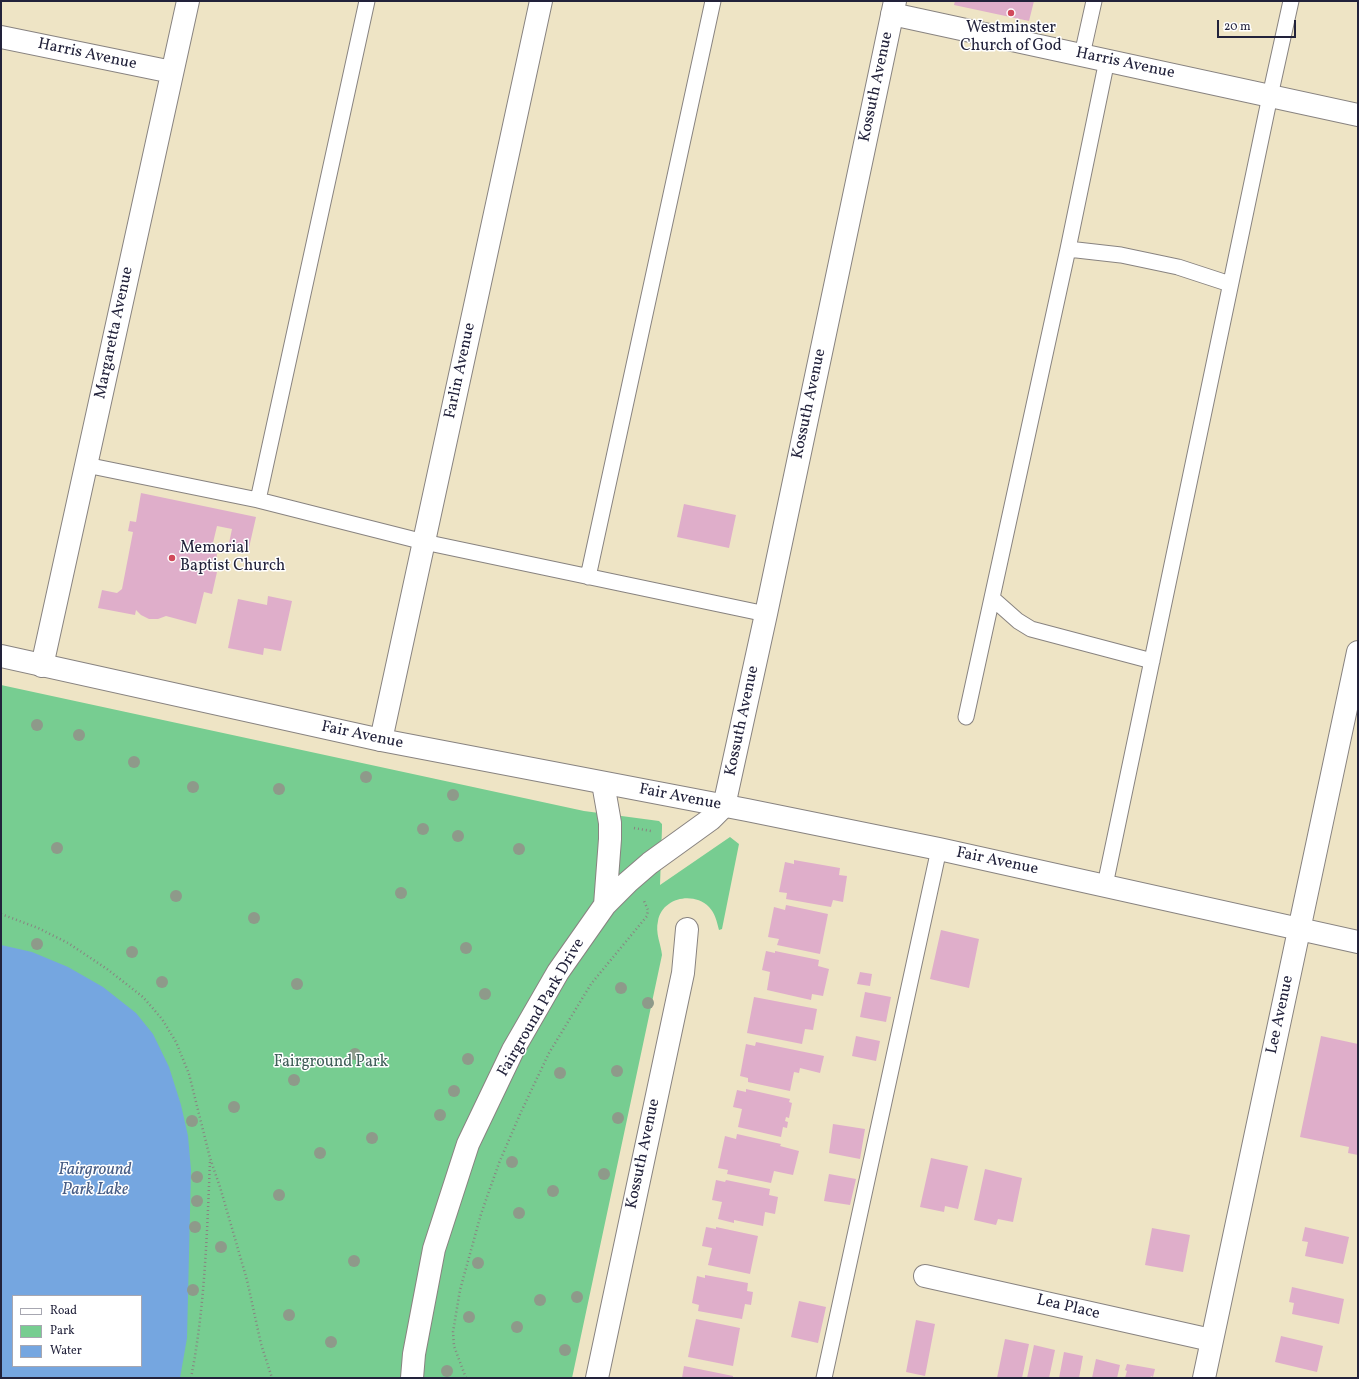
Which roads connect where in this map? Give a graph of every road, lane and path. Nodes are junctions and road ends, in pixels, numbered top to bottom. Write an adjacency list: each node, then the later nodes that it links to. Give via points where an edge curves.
1 (188, 1): 11 (street, Margaretta Avenue)
2 (367, 1): 17 (lane)
3 (541, 1): 18 (street, Farlin Avenue)
4 (713, 1): 19 (lane)
5 (1094, 1): 9 (lane)
6 (1291, 1): 12 (lane)
7 (894, 7): 9 (street, Harris Avenue); 21 (street, Kossuth Avenue)
8 (1, 37): 11 (street, Harris Avenue)
9 (1082, 55): 10 (street, Harris Avenue)
10 (1107, 60): 12 (street, Harris Avenue); 14 (lane)
11 (172, 72): 16 (street, Margaretta Avenue)
12 (1270, 96): 13 (street, Harris Avenue); 15 (lane)
13 (1358, 115)
14 (1068, 248): 15 (lane, via 1121,255 1178,267); 20 (lane)
15 (1230, 284): 24 (lane)
16 (86, 465): 17 (lane); 25 (street, Margaretta Avenue)
17 (258, 500): 18 (lane)
18 (424, 542): 19 (lane); 27 (street, Farlin Avenue)
19 (588, 576): 21 (lane)
20 (992, 598): 24 (lane, via 1031,629); 26 (lane)
21 (766, 614): 29 (street, Kossuth Avenue)
22 (1358, 652): 37 (street, Lee Avenue)
23 (1, 656): 25 (street, Fair Avenue)
24 (1152, 661): 33 (lane)
25 (42, 666): 27 (street, Fair Avenue)
26 (966, 717)
27 (381, 740): 28 (street, Fair Avenue)
28 (603, 784): 29 (street, Fair Avenue); 35 (street, via 610,823)
29 (724, 806): 32 (street, Fair Avenue); 35 (street, Fairground Park Drive, via 711,819 650,863)
30 (627, 826): 31 (path)
31 (655, 832)
32 (939, 849): 33 (street, Fair Avenue); 48 (lane)
33 (1105, 885): 37 (street, Fair Avenue)
34 (644, 901): 46 (path, via 648,910 647,916 591,984 549,1053 499,1163 481,1214 460,1290 453,1332 454,1346)
35 (605, 906): 45 (street, Fairground Park Drive, via 558,972 513,1050 468,1144 434,1249 414,1354)
36 (1, 914): 40 (path, via 68,943 143,997 176,1042 189,1074)
37 (1300, 928): 39 (street, Fair Avenue); 42 (street, Lee Avenue)
38 (687, 929): 47 (street, Kossuth Avenue, via 683,972)
39 (1358, 942)
40 (210, 1158): 43 (path, via 203,1295); 44 (path, via 234,1234)
41 (925, 1276): 42 (street, Lea Place)
42 (1211, 1340): 49 (street, Lee Avenue)
43 (191, 1378)
44 (272, 1378)
45 (412, 1378)
46 (466, 1378)
47 (597, 1378)
48 (824, 1378)
49 (1204, 1378)

